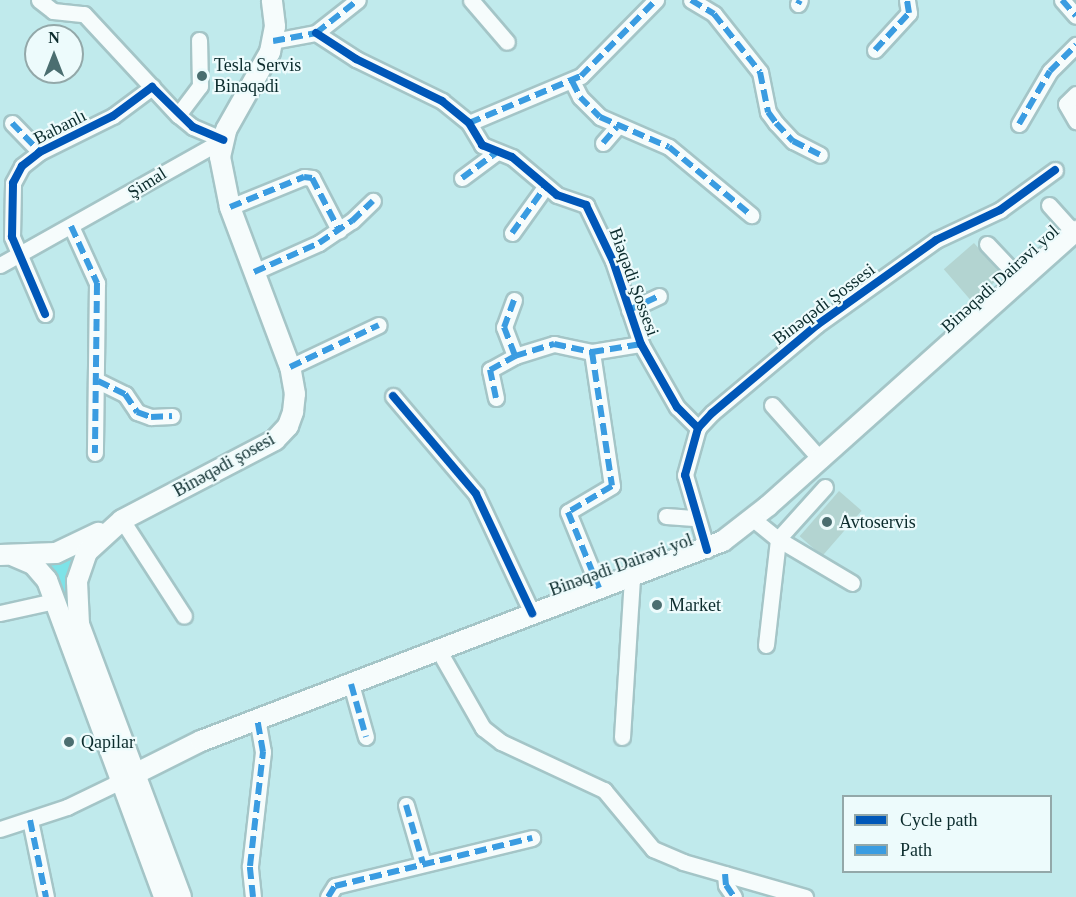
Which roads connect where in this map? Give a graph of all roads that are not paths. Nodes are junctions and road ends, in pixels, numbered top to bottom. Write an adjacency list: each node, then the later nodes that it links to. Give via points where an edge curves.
1 (39, 0): 17 (street, via 54,11 84,14)
2 (272, 0): 12 (main road, Binəqədi şosesi)
3 (358, 0): 10 (street)
4 (471, 0): 13 (street)
5 (656, 0): 16 (street)
6 (692, 0): 29 (street, via 714,14 760,72 768,112 776,123 793,141)
7 (907, 0): 15 (street, via 909,13)
8 (1062, 0): 9 (street)
9 (1076, 16)
10 (316, 33): 12 (street); 22 (street, Biəqədi Şossesi, via 356,60 442,101)
11 (199, 40): 19 (street, via 200,87)
12 (273, 41): 25 (main road, Binəqədi şosesi)
13 (507, 42)
14 (1076, 45): 23 (street, via 1050,71)
15 (875, 50)
16 (572, 81): 22 (street); 24 (street, via 590,108)
17 (152, 87): 19 (street); 27 (street, Babanlı, via 113,116)
18 (1076, 94): 20 (street, via 1066,104)
19 (178, 115): 25 (street, via 200,131)
20 (1076, 121)
21 (12, 123): 27 (street)
22 (469, 123): 28 (street, Biəqədi Şossesi, via 482,145)
23 (1019, 124)
24 (617, 127): 26 (street); 36 (street, via 669,147)
25 (223, 140): 35 (main road, Binəqədi şosesi, via 221,173); 37 (street, Şimal)
26 (603, 143)
27 (40, 152): 42 (street, Babanlı, via 22,166 13,183 12,237)
28 (497, 152): 31 (street); 32 (street, Biəqədi Şossesi, via 512,157)
29 (820, 155)
30 (1055, 170): 60 (street, Binəqədi Şossesi, via 1000,210 936,240 817,325)
31 (462, 178)
32 (545, 187): 39 (street); 48 (street, Biəqədi Şossesi, via 577,199 592,214)
33 (374, 201): 38 (street)
34 (1049, 205): 40 (street)
35 (230, 207): 38 (street, via 304,177 312,178); 44 (main road, Binəqədi şosesi)
36 (751, 216)
37 (71, 226): 42 (street, Şimal); 55 (street, via 97,284)
38 (339, 230): 44 (street)
39 (512, 233)
40 (1075, 233): 45 (main road, Binəqədi Dairəvi yol)
41 (987, 244): 45 (street)
42 (17, 255): 43 (street, Şimal); 49 (street, Babanlı)
43 (0, 265)
44 (255, 272): 54 (main road, Binəqədi şosesi)
45 (1022, 281): 62 (main road, Binəqədi Dairəvi yol)
46 (659, 296): 48 (street)
47 (514, 300): 53 (street, via 504,327)
48 (629, 310): 51 (street, Biəqədi Şossesi)
49 (45, 314)
50 (379, 325): 54 (street)
51 (640, 344): 52 (street, Biəqədi Şossesi); 60 (street, Biəqədi Şossesi, via 678,407)
52 (592, 352): 53 (street, Biəqədi Şossesi, via 554,344); 73 (street, via 612,486 568,512)
53 (515, 356): 57 (street, Biəqədi Şossesi, via 490,370)
54 (290, 367): 67 (main road, Binəqədi şosesi, via 295,394 293,412 288,426 275,440)
55 (98, 381): 59 (street, via 125,394 137,412 151,417); 61 (street)
56 (393, 396): 76 (street, via 476,494)
57 (496, 398)
58 (772, 405): 62 (street)
59 (172, 416)
60 (698, 428): 65 (street, via 685,475)
61 (94, 453)
62 (821, 460): 66 (main road, Binəqədi Dairəvi yol)
63 (825, 487): 68 (street)
64 (666, 516): 65 (street)
65 (697, 518): 69 (street)
66 (753, 519): 68 (street); 69 (main road, Binəqədi Dairəvi yol)
67 (122, 520): 70 (main road, via 67,549); 77 (street); 84 (main road, Binəqədi şosesi, via 95,542 81,563 76,608)
68 (778, 539): 72 (street); 78 (street)
69 (707, 550): 71 (main road, Binəqədi Dairəvi yol)
70 (7, 556): 74 (main road, Binəqədi şosesi, via 41,570)
71 (632, 577): 73 (main road, Binəqədi Dairəvi yol); 83 (street)
72 (852, 583)
73 (599, 588): 76 (main road, Binəqədi Dairəvi yol)
74 (54, 601): 75 (street); 84 (main road, Binəqədi şosesi)
75 (0, 613)
76 (532, 613): 79 (main road, Binəqədi Dairəvi yol)
77 (184, 616)
78 (766, 645)
79 (439, 651): 80 (main road, Binəqədi Dairəvi yol); 90 (street, via 470,709 492,735 604,790 652,849)
80 (351, 684): 81 (main road, Binəqədi Dairəvi yol); 82 (street)
81 (257, 719): 84 (main road, Binəqədi Dairəvi yol); 94 (street, via 262,752 250,866)
82 (366, 737)
83 (622, 737)
84 (126, 777): 86 (street); 92 (main road, Binəqədi şosesi); 93 (main road, Binəqədi şosesi)
85 (406, 805): 89 (street)
86 (30, 820): 87 (street); 91 (street)
87 (0, 829)
88 (532, 837): 89 (street)
89 (423, 863): 95 (street, via 335,886)
90 (725, 874): 96 (street, via 726,885); 97 (street)
91 (46, 897)
92 (164, 897)
93 (181, 897)
94 (253, 897)
95 (328, 897)
96 (734, 897)
97 (805, 897)

